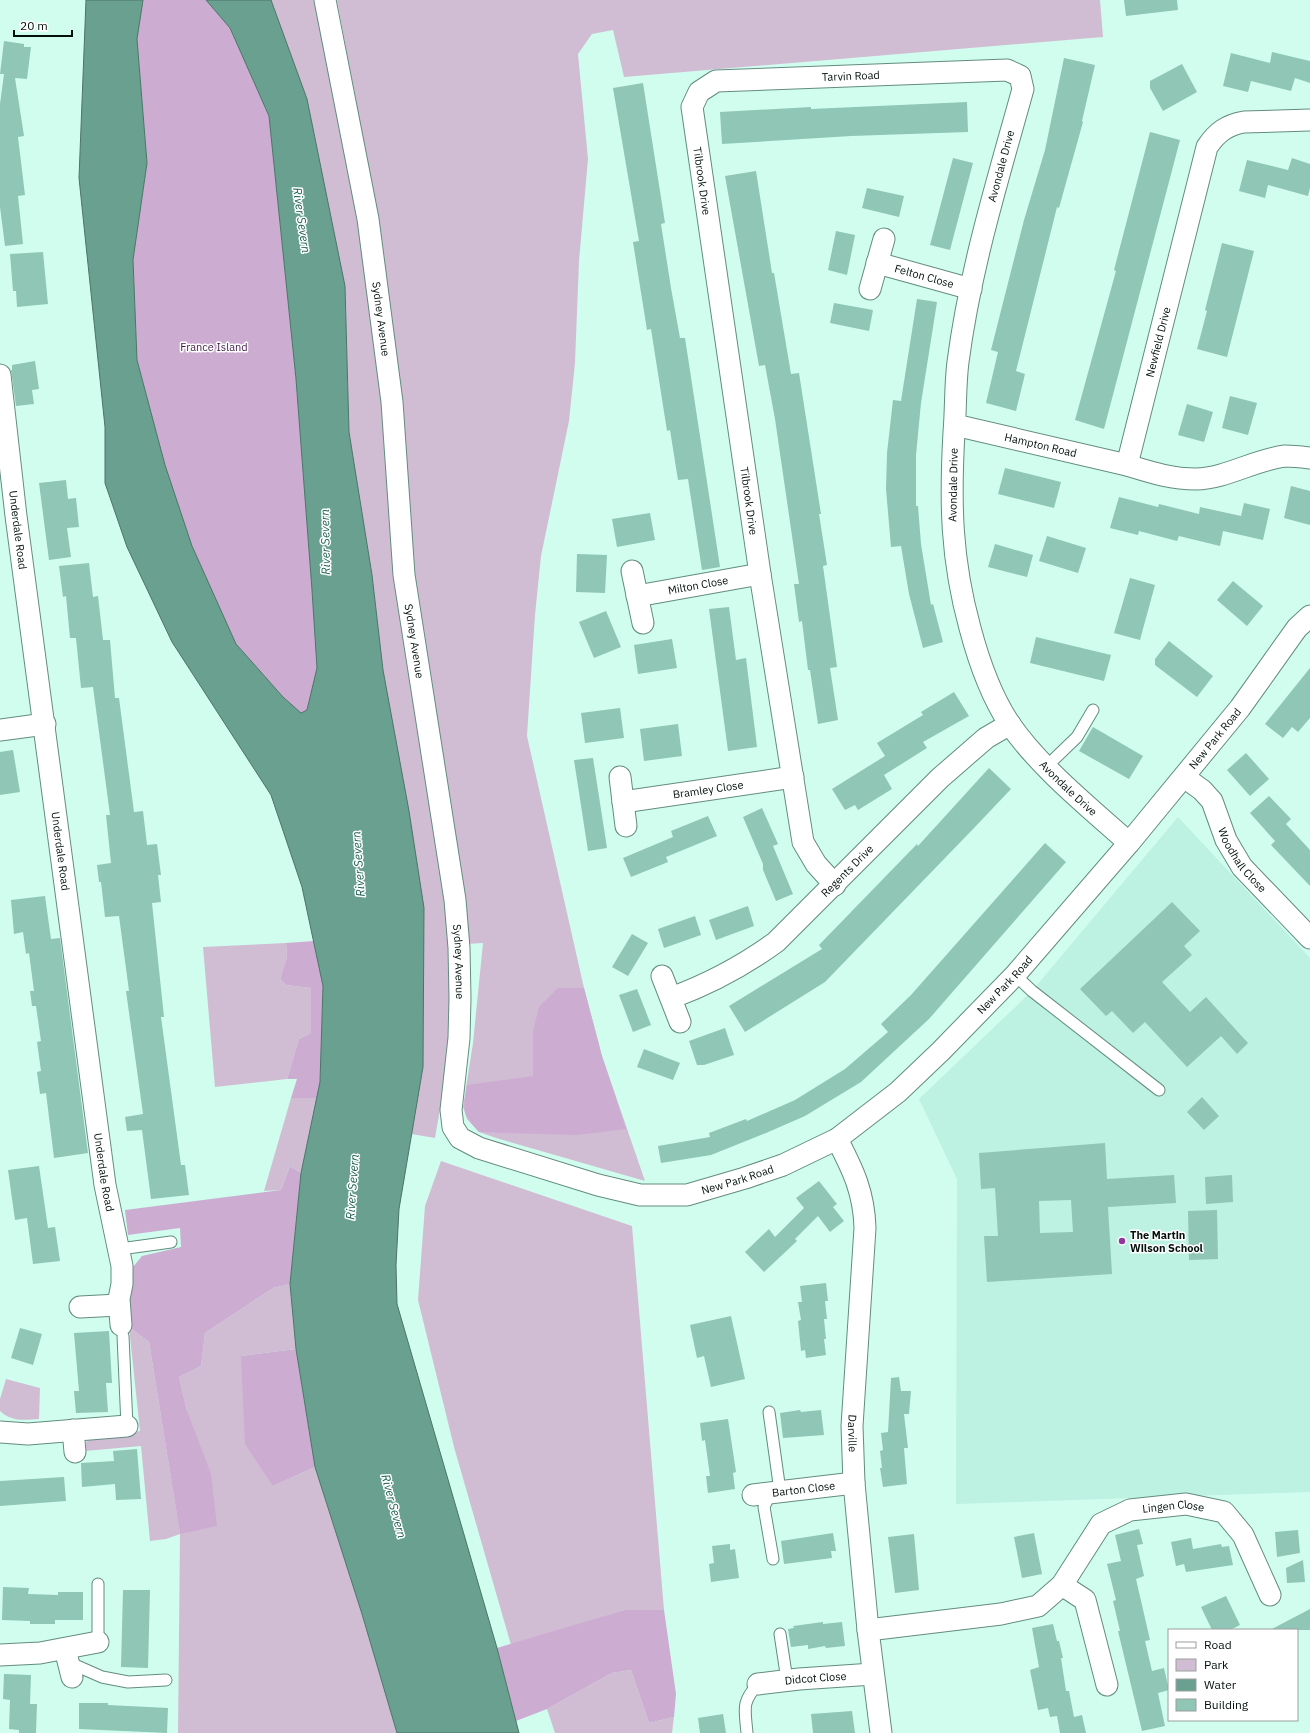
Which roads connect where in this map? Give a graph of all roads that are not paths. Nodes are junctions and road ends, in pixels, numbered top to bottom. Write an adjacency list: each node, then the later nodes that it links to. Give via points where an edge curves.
1 (325, 0): 38 (street, Sydney Avenue, via 368,219 392,402 404,575 455,900 460,998 459,1038 451,1110 453,1127 460,1138 479,1148)
2 (1020, 76): 3 (street, Tarvin Road, via 1007,70 716,81 699,92); 8 (street, Avondale Drive, via 1023,89 993,196)
3 (692, 107): 15 (street, Tilbrook Drive)
4 (1310, 120): 12 (street, Newfield Drive, via 1234,124 1219,132 1208,147)
5 (884, 239): 6 (street)
6 (877, 263): 7 (street); 8 (street, Felton Close)
7 (870, 289)
8 (971, 289): 10 (street, Avondale Drive, via 958,363)
9 (0, 375): 13 (street, Underdale Road)
10 (955, 425): 12 (street, Hampton Road); 21 (street, Avondale Drive, via 951,487 953,541 960,593 986,680)
11 (1310, 458): 12 (street, via 1286,456 1226,474 1196,479 1166,477)
12 (1127, 465)
13 (8, 517): 20 (street, Underdale Road)
14 (632, 571): 16 (street)
15 (760, 574): 16 (street, Milton Close); 25 (street, Tilbrook Drive)
16 (637, 596): 18 (street)
17 (1310, 616): 26 (street, New Park Road, via 1297,628 1240,708)
18 (643, 623)
19 (1093, 710): 23 (lane, via 1077,737)
20 (44, 724): 22 (street); 40 (street, Underdale Road, via 105,1185)
21 (1010, 724): 23 (street, Avondale Drive); 30 (street, Regents Drive, via 986,738 940,778)
22 (0, 730)
23 (1047, 766): 29 (street, Avondale Drive)
24 (620, 777): 27 (street)
25 (792, 777): 27 (street, Bramley Close); 30 (street, Tilbrook Drive, via 804,842 816,864)
26 (1184, 777): 29 (street, New Park Road); 31 (street, Woodhall Close, via 1212,801 1226,840 1242,867)
27 (623, 802): 28 (street)
28 (626, 826)
29 (1129, 843): 32 (street, New Park Road)
30 (835, 885): 34 (street, Regents Drive, via 776,942 748,962 695,990)
31 (1310, 938)
32 (1015, 975): 36 (lane); 37 (street, New Park Road, via 898,1092)
33 (662, 976): 34 (street)
34 (671, 998): 35 (street)
35 (680, 1022)
36 (1159, 1090)
37 (837, 1139): 38 (street, New Park Road, via 783,1165 687,1195 640,1195); 49 (street, Darville, via 858,1182 864,1207 865,1228 852,1426)
38 (598, 1185)
39 (171, 1242): 40 (lane)
40 (120, 1249): 41 (street, Underdale Road, via 122,1284)
41 (119, 1305): 42 (street); 43 (street, Underdale Road)
42 (80, 1307)
43 (122, 1331): 45 (lane)
44 (769, 1412): 50 (lane)
45 (127, 1426): 46 (street)
46 (73, 1430): 47 (street, via 28,1434); 48 (street)
47 (0, 1432)
48 (74, 1452)
49 (854, 1483): 50 (street, Barton Close); 55 (street, Darville)
50 (768, 1493): 51 (lane, via 764,1507)
51 (773, 1559)
52 (98, 1584): 57 (lane)
53 (1062, 1585): 54 (street, Lingen Close, via 1101,1524 1130,1510 1186,1504 1224,1512 1243,1535); 55 (street, Lingen Close, via 1038,1606 1001,1614); 64 (street, via 1085,1600)
54 (1270, 1595)
55 (868, 1630): 60 (street, Darville)
56 (780, 1634): 62 (lane)
57 (98, 1642): 59 (street)
58 (0, 1655): 59 (street, via 40,1653)
59 (68, 1662): 61 (lane, via 102,1677 128,1682)
60 (873, 1674): 62 (street, Didcot Close); 66 (street, Darville)
61 (166, 1680)
62 (787, 1680): 63 (street, Didcot Close)
63 (758, 1684): 65 (lane, via 748,1696 745,1707)
64 (1107, 1685)
65 (747, 1733)
66 (880, 1733)

